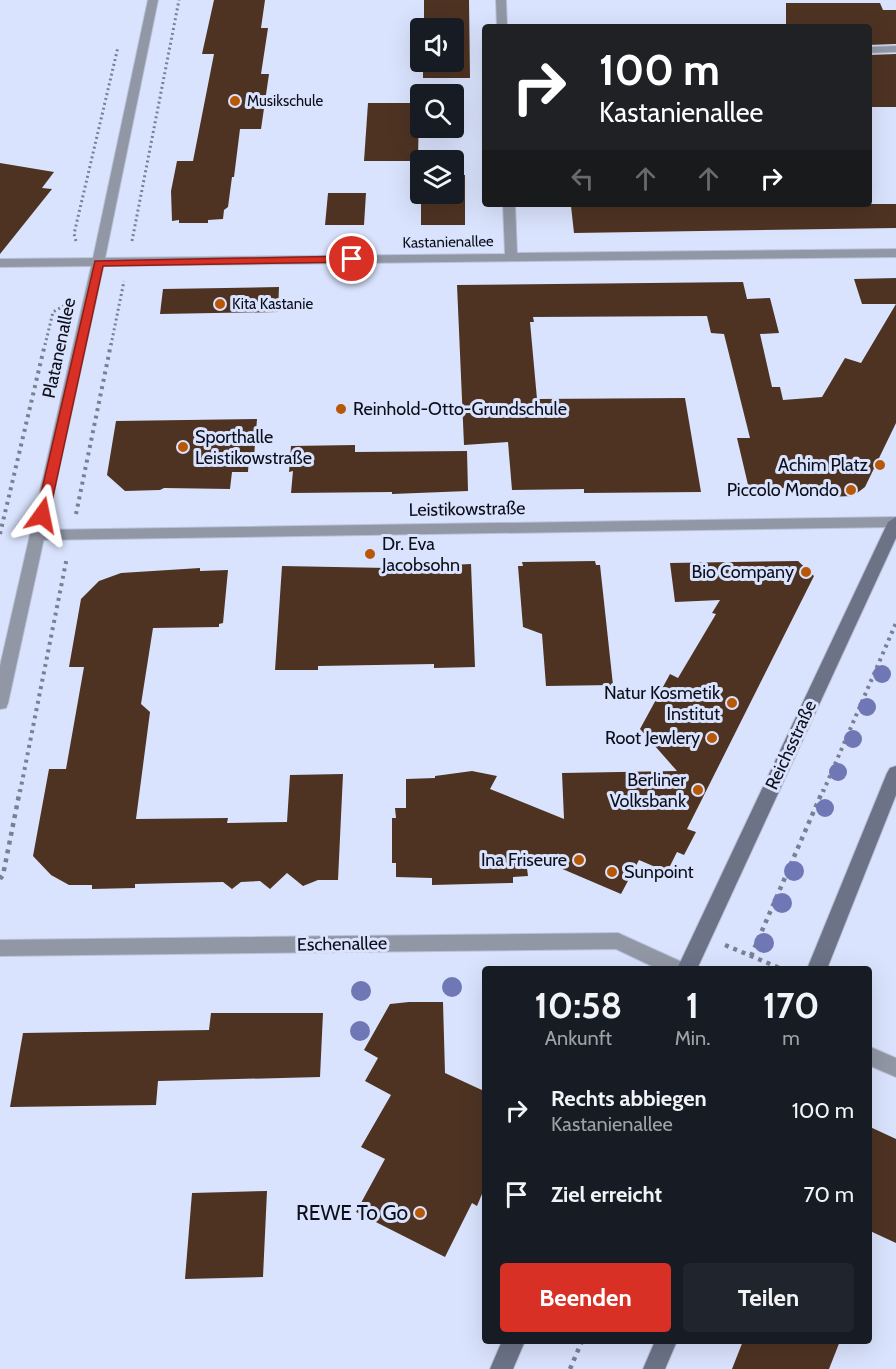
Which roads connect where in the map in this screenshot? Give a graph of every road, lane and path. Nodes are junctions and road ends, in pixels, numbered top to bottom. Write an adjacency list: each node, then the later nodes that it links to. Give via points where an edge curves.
1 (153, 0): 14 (street, Platanenallee)
2 (179, 0): 10 (path)
3 (501, 0): 4 (street)
4 (502, 24)
5 (119, 45): 9 (path, via 74,234)
6 (872, 50): 7 (street)
7 (896, 50)
8 (509, 207): 12 (street)
9 (75, 248)
10 (130, 248)
11 (896, 253): 12 (street, Kastanienallee)
12 (511, 257): 14 (street, Kastanienallee)
13 (0, 263): 14 (street, Kastanienallee)
14 (98, 263): 20 (street, Platanenallee)
15 (125, 276): 18 (path)
16 (69, 303): 19 (path, via 52,312)
17 (896, 522): 20 (street, Leistikowstraße); 30 (main road, Reichsstraße)
18 (74, 524)
19 (0, 534)
20 (38, 535): 23 (street, Platanenallee)
21 (68, 553): 25 (path)
22 (896, 623): 28 (path)
23 (0, 703)
24 (896, 773): 32 (main road)
25 (0, 879)
26 (721, 943): 28 (path)
27 (0, 948): 29 (street, Eschenallee, via 618,941)
28 (751, 956): 31 (path)
29 (671, 966)
30 (688, 966)
31 (775, 966)
32 (818, 966)
33 (872, 1057): 34 (street)
34 (896, 1068)
35 (513, 1344): 38 (main road)
36 (581, 1344): 39 (path)
37 (665, 1344): 40 (main road)
38 (501, 1369)
39 (570, 1369)
40 (654, 1369)

